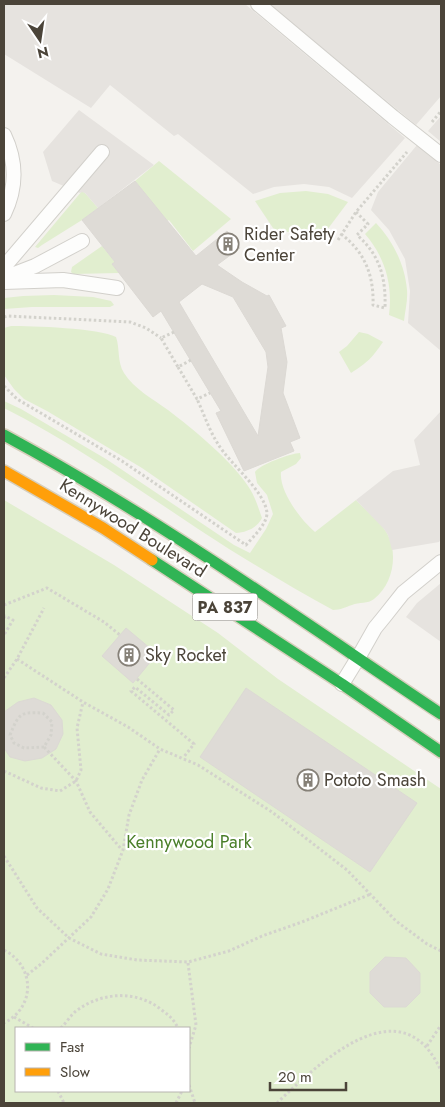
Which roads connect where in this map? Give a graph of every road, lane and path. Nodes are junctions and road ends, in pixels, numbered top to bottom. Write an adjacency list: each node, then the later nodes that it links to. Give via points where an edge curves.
1 (258, 4): 4 (lane)
2 (441, 111): 4 (path)
3 (4, 135): 8 (lane, via 12,155 14,186)
4 (419, 137): 6 (lane); 7 (path)
5 (102, 152): 12 (lane)
6 (441, 155)
7 (356, 212): 9 (path); 9 (path, via 368,224 358,235 368,244 380,265 385,290 384,308 373,305 372,282 365,261)
8 (4, 214)
9 (341, 234): 10 (path)
10 (338, 240)
11 (82, 242): 13 (lane)
12 (4, 267)
13 (4, 278)
14 (4, 282): 15 (lane, via 63,280)
15 (117, 288)
16 (4, 317): 18 (path, via 130,322)
17 (174, 332): 18 (path)
18 (161, 338): 20 (path)
19 (191, 360): 20 (path)
20 (178, 367): 23 (path)
21 (4, 386): 25 (path, via 17,399)
22 (210, 393): 23 (path)
23 (197, 399): 25 (path, via 218,445 253,486 267,512 266,519 246,545)
24 (4, 435): 34 (main road, Kennywood Boulevard / PA 837, via 146,516)
25 (122, 461): 26 (path)
26 (118, 468)
27 (4, 471): 38 (main road, Kennywood Boulevard / PA 837, via 103,528)
28 (441, 562): 34 (lane, via 394,604)
29 (4, 605): 33 (path, via 47,588)
30 (44, 608): 35 (path)
31 (4, 618): 32 (path, via 13,620)
32 (4, 635)
33 (120, 635)
34 (358, 658): 38 (lane); 40 (main road, Kennywood Boulevard / PA 837)
35 (17, 659): 36 (path); 39 (path)
36 (4, 678)
37 (137, 679): 44 (path, via 174,710 169,715 135,686 131,691 194,744)
38 (342, 684): 43 (main road, Kennywood Boulevard / PA 837)
39 (83, 702): 42 (path); 46 (path, via 77,728 82,770)
40 (441, 714)
41 (44, 747): 41 (path, via 51,736 52,722 43,713 26,712 16,719 10,734 14,743 24,748); 46 (path)
42 (160, 749): 44 (path); 47 (path, via 142,780 129,815)
43 (441, 752)
44 (183, 758): 49 (path, via 198,764 272,812 347,870)
45 (4, 771): 46 (path, via 51,790 60,791)
46 (76, 781): 47 (path, via 90,812)
47 (122, 850): 50 (path, via 108,889 91,917)
48 (4, 856): 50 (path, via 37,908)
49 (370, 894): 52 (path, via 396,920); 53 (path, via 229,951)
50 (69, 938): 53 (path, via 101,954 137,960); 54 (path)
51 (4, 950): 54 (path, via 22,964)
52 (441, 951)
53 (188, 962): 61 (path, via 196,1025)
54 (26, 975): 55 (path, via 28,989 23,1007)
55 (14, 1017): 56 (path); 58 (path)
56 (4, 1023)
57 (441, 1025): 62 (path)
58 (31, 1027)
59 (62, 1027): 60 (path, via 76,1011 103,997 130,995 152,1002 174,1020)
60 (178, 1027)
61 (190, 1045)
62 (427, 1046): 63 (path); 66 (path, via 408,1033 386,1031 367,1037 338,1051 312,1070)
63 (441, 1071)
64 (190, 1088): 65 (path)
65 (195, 1103)
66 (277, 1103)

